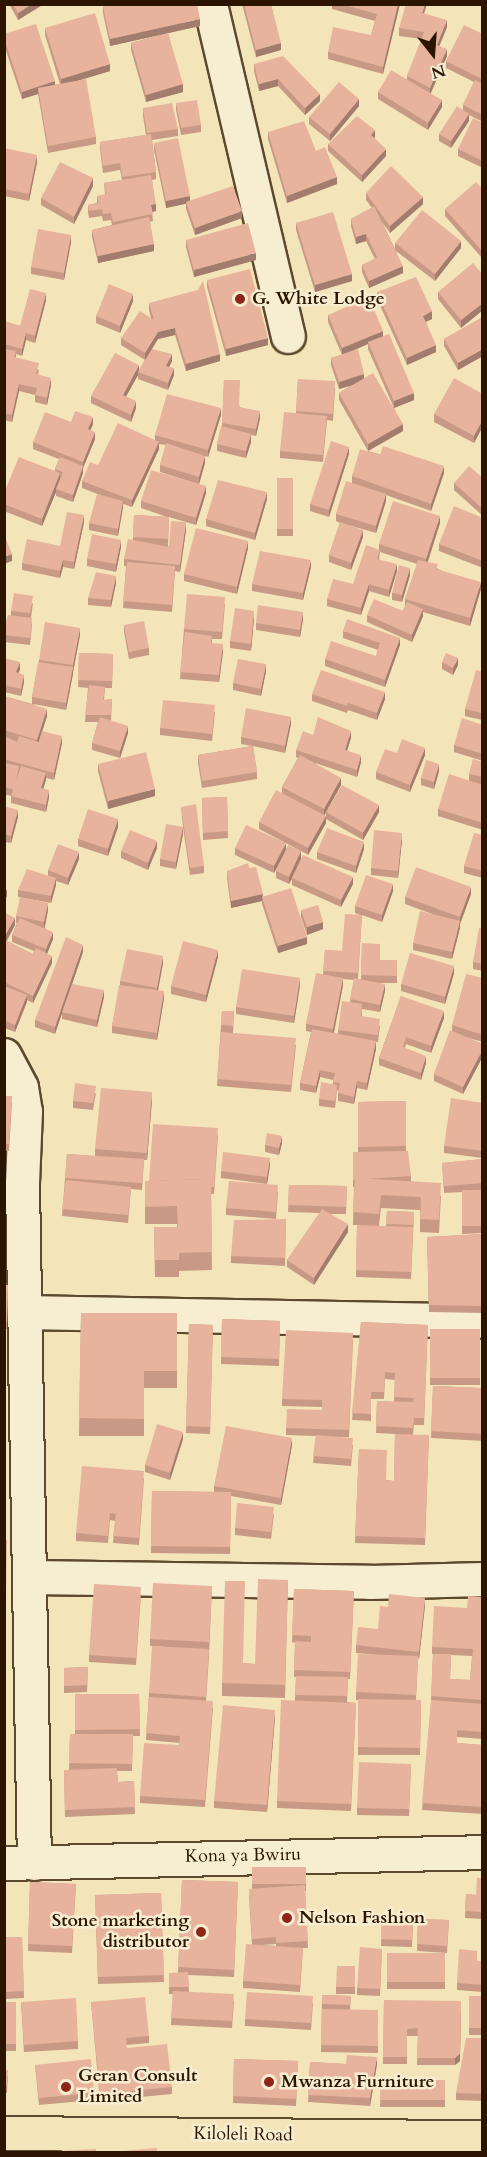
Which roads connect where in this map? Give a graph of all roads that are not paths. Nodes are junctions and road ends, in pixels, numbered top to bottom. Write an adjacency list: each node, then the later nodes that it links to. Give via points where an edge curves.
1 (210, 4): 2 (street)
2 (288, 336)
3 (4, 1055): 4 (street, via 21,1087 26,1112)
4 (13, 1183): 5 (street)
5 (27, 1312): 6 (street); 7 (street)
6 (483, 1321)
7 (30, 1577): 8 (street, via 370,1582); 10 (street)
8 (483, 1579)
9 (483, 1852): 10 (street, Kona ya Bwiru)
10 (19, 1863)
11 (4, 2133): 12 (main road, Kiloleli Road)
12 (483, 2137)

